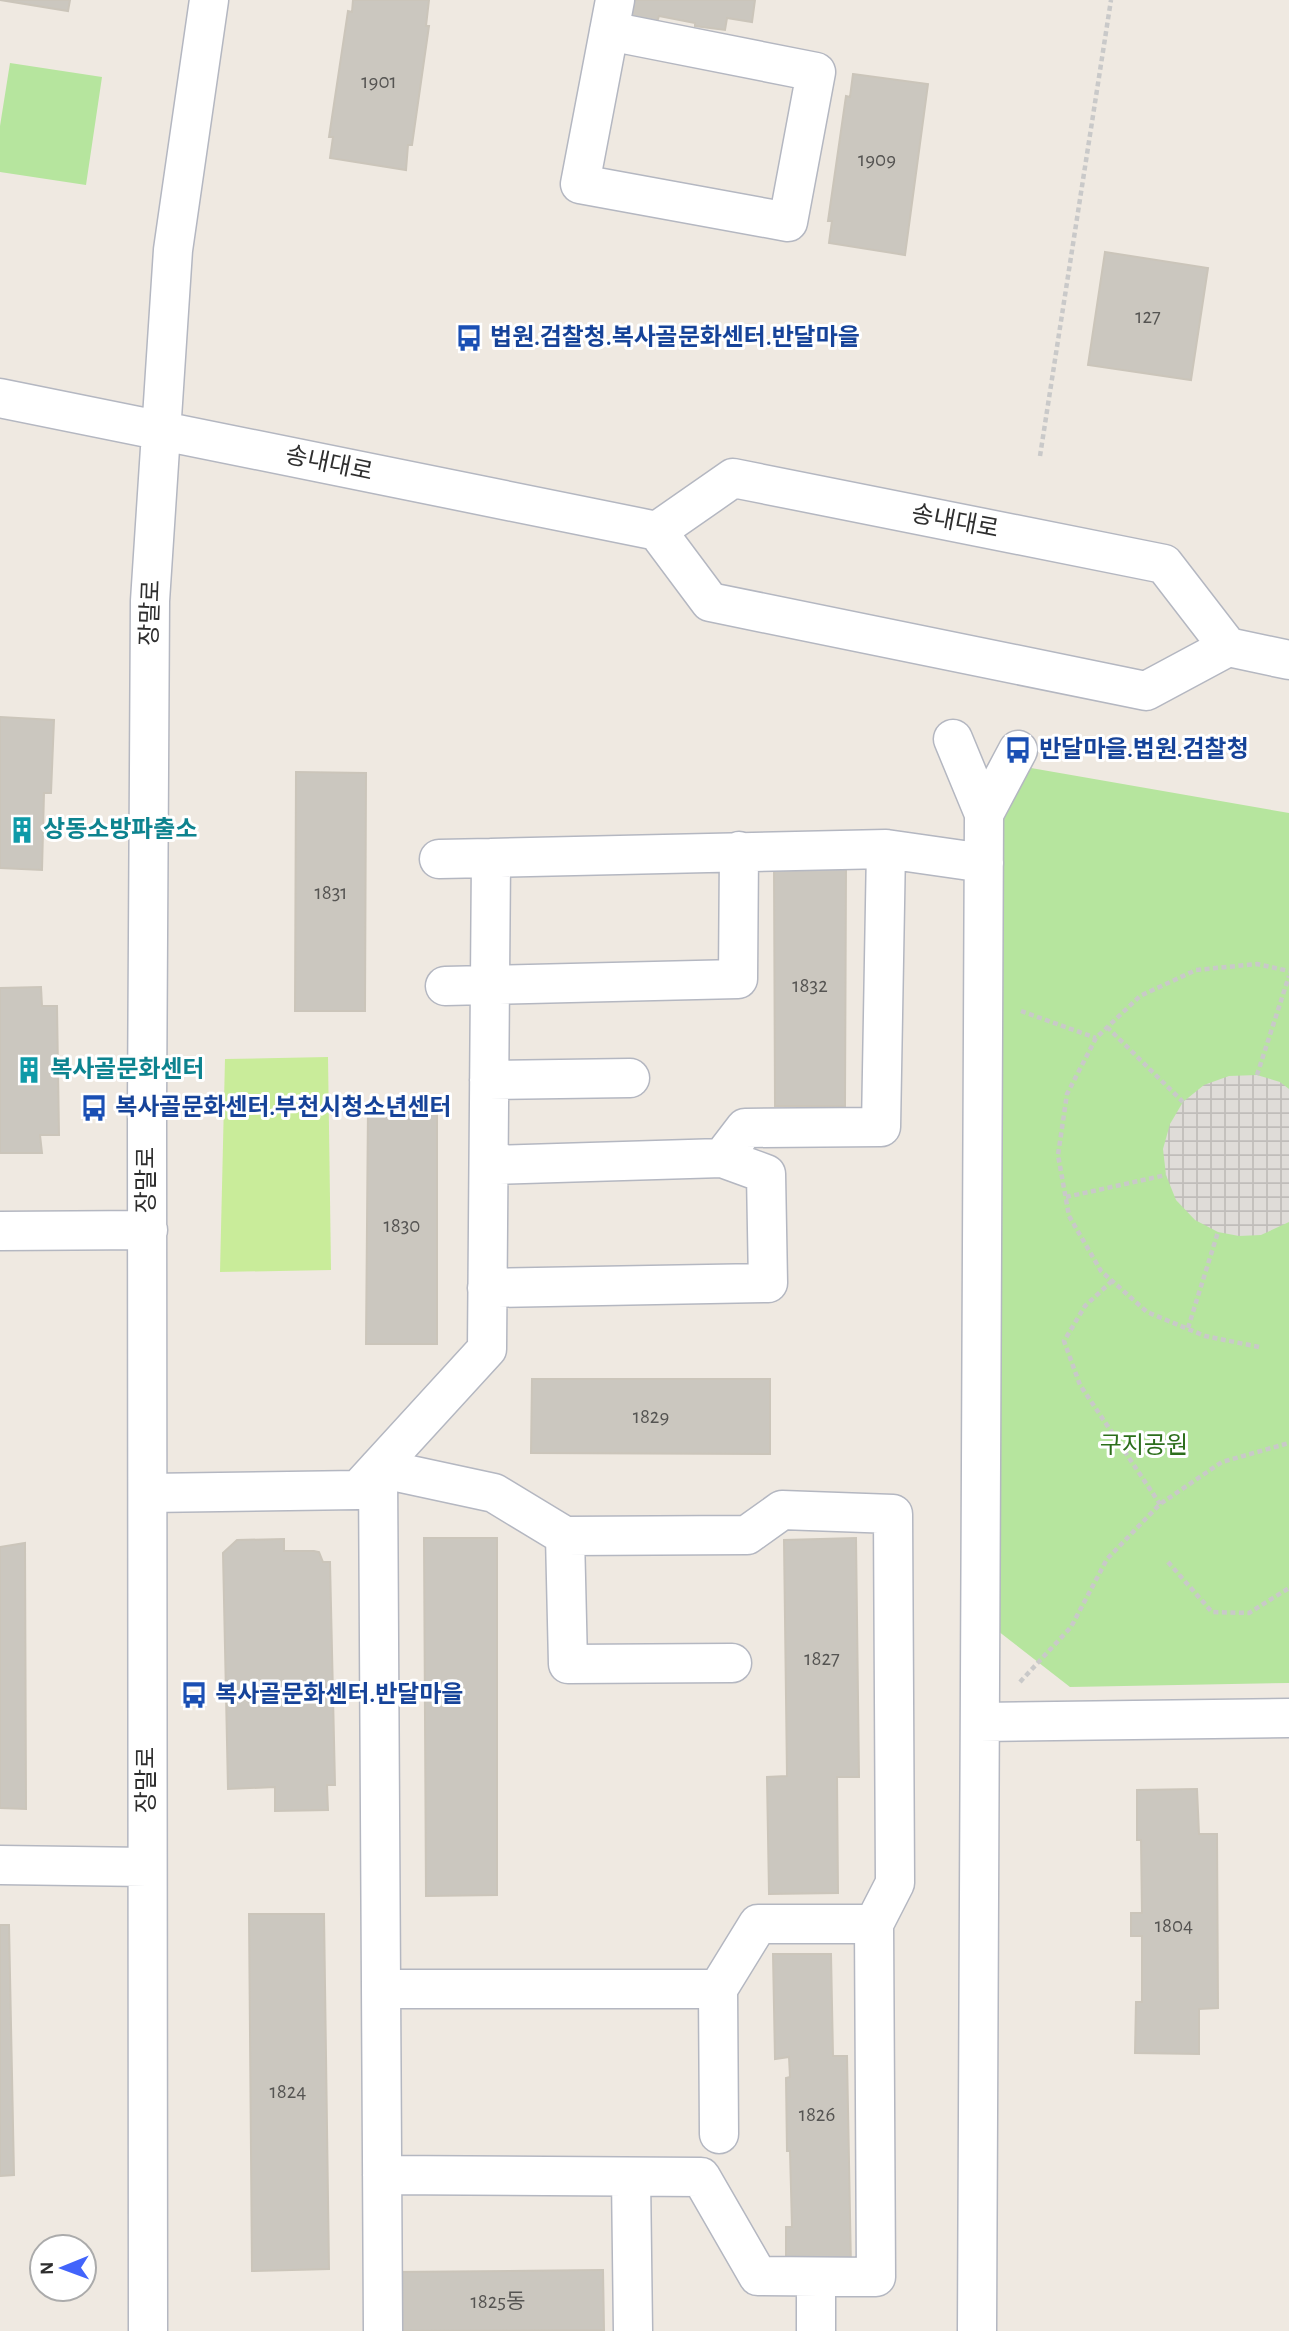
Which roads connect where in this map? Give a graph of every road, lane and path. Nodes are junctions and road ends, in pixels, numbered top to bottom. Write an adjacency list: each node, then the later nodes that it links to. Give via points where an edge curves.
1 (209, 0): 5 (street, 장말로, via 173,250)
2 (1111, 0): 6 (path)
3 (612, 15): 3 (street, via 580,184 788,222 816,72)
4 (0, 398): 5 (street, 송내대로)
5 (161, 430): 7 (street, 송내대로); 33 (street, 장말로, via 150,601)
6 (1040, 456)
7 (657, 531): 8 (street, via 710,602 1146,691); 8 (street, 송내대로, via 733,478 1164,564)
8 (1228, 648): 9 (street)
9 (1289, 660)
10 (953, 739): 12 (street)
11 (1018, 750): 12 (street)
12 (984, 814): 17 (street)
13 (886, 849): 14 (street); 17 (street); 28 (street, via 881,1127 745,1128)
14 (739, 851): 15 (street); 19 (street, via 737,979)
15 (491, 858): 16 (street); 19 (street)
16 (439, 859)
17 (984, 863): 21 (street)
18 (1289, 973): 22 (path, via 1257,964 1196,970 1140,996); 24 (path)
19 (490, 984): 20 (street); 26 (street)
20 (445, 986)
21 (984, 998): 23 (path); 49 (street)
22 (1107, 1027): 23 (path); 27 (path)
23 (1096, 1038): 31 (path, via 1067,1094 1058,1155)
24 (1257, 1075)
25 (630, 1078): 26 (street)
26 (489, 1080): 29 (street)
27 (1183, 1102)
28 (722, 1158): 29 (street); 36 (street, via 766,1174 768,1283)
29 (489, 1165): 36 (street)
30 (1166, 1175): 31 (path)
31 (1066, 1197): 35 (path, via 1069,1216 1101,1271)
32 (0, 1230): 33 (street, 장말로)
33 (148, 1230): 41 (street, 장말로)
34 (1218, 1232): 37 (path)
35 (1112, 1281): 37 (path, via 1147,1312); 42 (path, via 1085,1306 1064,1340 1080,1385)
36 (487, 1288): 40 (street, via 486,1349)
37 (1188, 1328): 38 (path)
38 (1259, 1347)
39 (1289, 1443): 42 (path, via 1222,1462)
40 (378, 1468): 41 (street, via 358,1490); 43 (street, via 494,1493); 53 (street)
41 (148, 1493): 51 (street, 장말로)
42 (1160, 1504): 47 (path, via 1107,1559 1071,1627)
43 (565, 1536): 46 (street, via 568,1664); 52 (street, via 747,1535 782,1510 893,1514 895,1882)
44 (1168, 1562): 45 (path, via 1212,1612 1249,1613)
45 (1289, 1588)
46 (732, 1663)
47 (1028, 1674)
48 (1289, 1718): 49 (street)
49 (980, 1723): 63 (street)
50 (0, 1865): 51 (street)
51 (148, 1867): 59 (street, 장말로)
52 (874, 1924): 54 (street, via 758,1924); 58 (street, via 876,2277)
53 (382, 1989): 54 (street); 56 (street)
54 (718, 1989): 55 (street)
55 (719, 2134)
56 (382, 2175): 57 (street); 60 (street)
57 (631, 2176): 58 (street, via 701,2177 758,2276); 61 (street)
58 (816, 2277): 62 (street)
59 (148, 2331)
60 (383, 2331)
61 (633, 2331)
62 (816, 2331)
63 (977, 2331)

